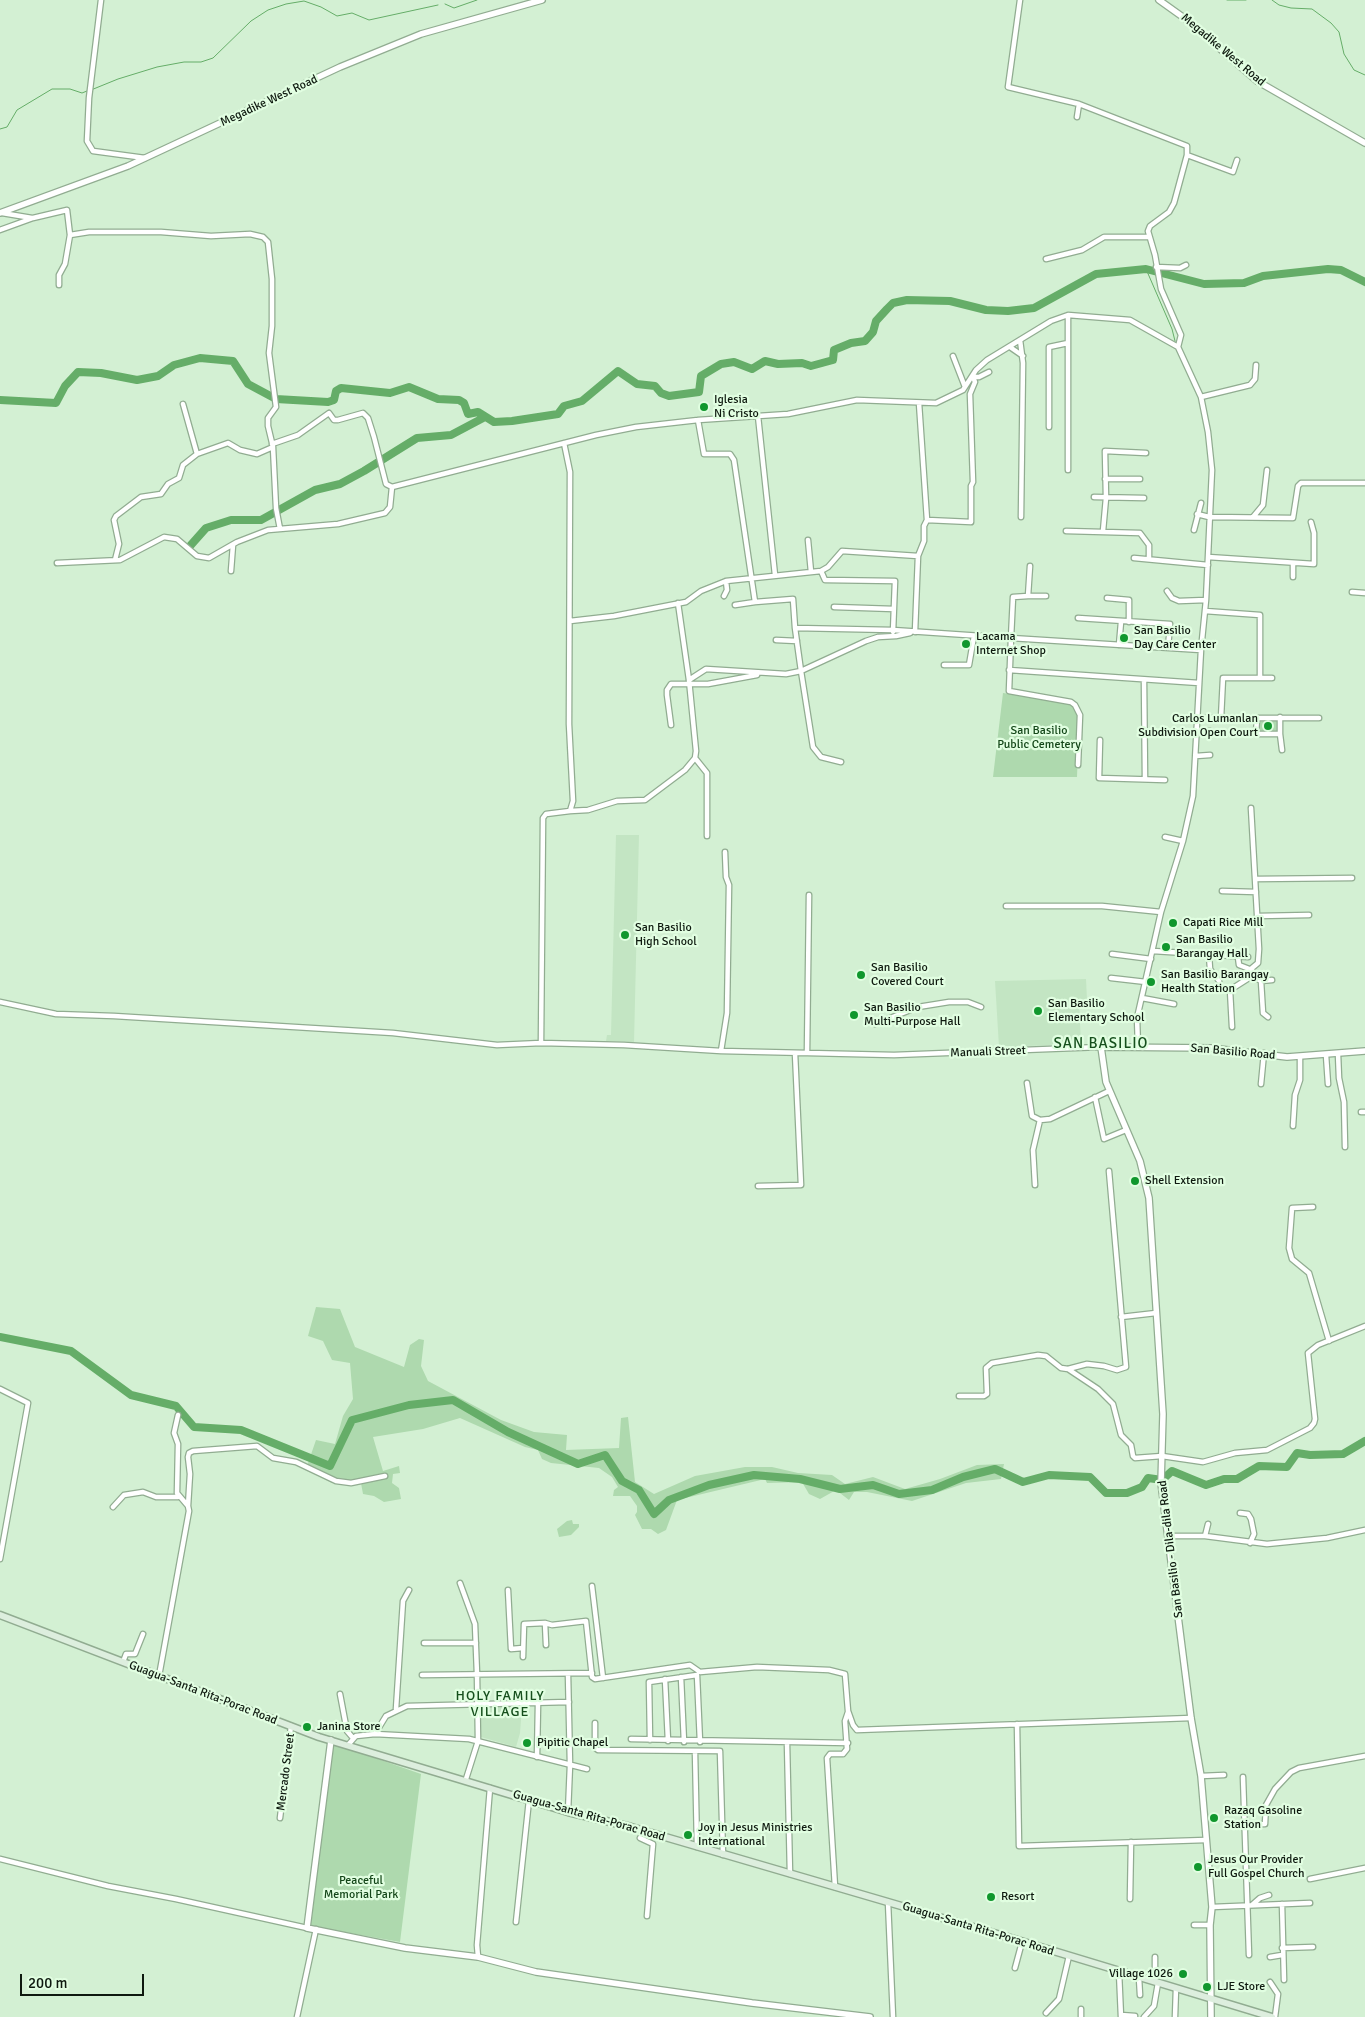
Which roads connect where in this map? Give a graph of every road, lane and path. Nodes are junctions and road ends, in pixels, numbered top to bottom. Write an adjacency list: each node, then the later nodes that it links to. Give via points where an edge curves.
1 (101, 0): 9 (street, via 86,126 88,146 100,153)
2 (542, 0): 9 (street, Megadike West Road, via 421,34 340,67)
3 (1020, 0): 5 (street, via 1008,87)
4 (1159, 0): 7 (street, Megadike West Road, via 1257,81)
5 (1079, 104): 6 (street); 8 (street, via 1184,143)
6 (1077, 117)
7 (1365, 143)
8 (1187, 155): 10 (street, via 1233,172); 15 (street, via 1174,203 1169,212 1150,226)
9 (146, 158): 11 (street, Megadike West Road)
10 (1237, 160)
11 (0, 213): 12 (street)
12 (33, 218): 13 (street); 14 (street, via 67,210)
13 (0, 230)
14 (70, 235): 19 (street); 38 (street, via 161,232 264,237 268,242 272,280 269,353 276,407 268,418)
15 (1148, 237): 16 (street, via 1104,236 1082,250); 18 (street)
16 (1046, 259)
17 (1186, 265): 18 (street)
18 (1157, 268): 24 (street, via 1159,281 1181,335)
19 (59, 285)
20 (1068, 315): 21 (street, via 1051,321); 22 (street); 24 (street, via 1130,320)
21 (1020, 340): 23 (street); 26 (street)
22 (1068, 344): 36 (street, via 1049,348); 41 (street)
23 (1010, 346): 26 (street); 29 (street, via 983,363)
24 (1178, 347): 31 (street)
25 (953, 356): 30 (street)
26 (1023, 356): 53 (street)
27 (1256, 365): 31 (street, via 1255,379 1250,385)
28 (989, 372): 29 (street)
29 (973, 377): 30 (street); 55 (street, via 975,382 970,400 971,522)
30 (965, 387): 32 (street, via 940,402)
31 (1201, 397): 52 (street, via 1211,462)
32 (920, 403): 34 (street, via 854,400 788,414); 55 (street)
33 (183, 404): 40 (street)
34 (758, 416): 35 (street); 75 (street)
35 (698, 420): 37 (street); 76 (street, via 704,454 732,456)
36 (1049, 427)
37 (564, 442): 46 (street); 94 (street, via 570,472)
38 (273, 445): 40 (street, via 257,454 228,443); 46 (street, via 298,435 329,413 338,420 363,413 368,418 386,484); 57 (street)
39 (1146, 453): 43 (street, via 1105,451)
40 (197, 454): 67 (street, via 184,465 179,478 168,484 161,494 141,497 116,516 119,544)
41 (1068, 470)
42 (1267, 470): 54 (street, via 1263,505)
43 (1105, 479): 44 (street); 48 (street)
44 (1140, 479)
45 (1365, 483): 54 (street, via 1301,483 1293,518)
46 (392, 487): 57 (street, via 390,507 385,514 338,524)
47 (1094, 497): 48 (street)
48 (1106, 498): 49 (street); 60 (street)
49 (1144, 498)
50 (1201, 503): 51 (street)
51 (1197, 514): 52 (street); 58 (street)
52 (1207, 516): 54 (street); 64 (street)
53 (1021, 517)
54 (1252, 517)
55 (927, 520): 63 (street)
56 (1311, 522): 69 (street, via 1315,566)
57 (280, 529): 62 (street, via 268,530)
58 (1194, 530)
59 (1066, 531): 60 (street)
60 (1103, 531): 66 (street, via 1143,534 1149,545)
61 (808, 540): 74 (street)
62 (233, 545): 67 (street, via 203,559 177,539 164,537 126,559); 73 (street)
63 (918, 556): 72 (street, via 842,551); 99 (street)
64 (1208, 557): 69 (street); 70 (street)
65 (1134, 558): 66 (street)
66 (1149, 559): 70 (street)
67 (115, 560): 68 (street)
68 (57, 563)
69 (1293, 563): 77 (street)
70 (1205, 565): 86 (street)
71 (1030, 566): 83 (street)
72 (821, 570): 74 (street); 91 (street, via 825,580 894,581)
73 (231, 571)
74 (811, 572): 75 (street)
75 (775, 575): 76 (street)
76 (751, 577): 78 (street); 87 (street)
77 (1292, 577)
78 (726, 581): 82 (street); 88 (street)
79 (1167, 591): 86 (street, via 1179,601)
80 (1352, 592): 81 (street)
81 (1365, 593)
82 (724, 596)
83 (1028, 596): 84 (street); 102 (street, via 1013,597)
84 (1046, 596)
85 (1107, 598): 96 (street, via 1130,600)
86 (1204, 600): 92 (street)
87 (755, 602): 89 (street); 97 (street, via 793,599)
88 (678, 603): 94 (street); 115 (street)
89 (735, 605)
90 (834, 607): 91 (street)
91 (894, 609): 98 (street)
92 (1205, 611): 107 (street); 112 (street, via 1260,615)
93 (1078, 618): 95 (street)
94 (570, 621): 136 (street, via 569,724 573,801)
95 (1121, 622): 96 (street); 105 (street)
96 (1128, 622): 106 (street, via 1170,624)
97 (795, 628): 98 (street); 104 (street)
98 (893, 630): 99 (street); 100 (street)
99 (913, 632): 100 (street); 101 (street)
100 (892, 636): 110 (street, via 866,641)
101 (974, 636): 102 (street); 108 (street, via 969,665)
102 (1011, 638): 105 (street); 109 (street)
103 (776, 640): 104 (street)
104 (797, 641): 110 (street)
105 (1119, 645): 106 (street)
106 (1168, 648): 107 (street)
107 (1201, 650): 116 (street)
108 (944, 665)
109 (1008, 670): 114 (street); 132 (street, via 1010,693 1071,702 1078,708)
110 (801, 671): 111 (street); 131 (street, via 813,747 821,757)
111 (764, 673): 115 (street, via 708,684); 115 (street, via 706,669)
112 (1260, 677): 113 (street); 119 (street, via 1223,678)
113 (1272, 678)
114 (1144, 680): 116 (street); 133 (street)
115 (689, 682): 122 (street, via 671,684 667,690); 130 (street)
116 (1199, 683): 118 (street)
117 (1280, 717): 120 (street); 121 (street); 125 (street)
118 (1198, 718): 119 (street); 123 (street)
119 (1221, 718): 120 (street)
120 (1256, 718): 125 (street, via 1256,734)
121 (1319, 718)
122 (671, 725)
123 (1197, 731): 124 (street); 129 (street)
124 (1210, 731)
125 (1280, 734): 127 (street)
126 (1100, 740): 133 (street, via 1099,778)
127 (1282, 750)
128 (1210, 755): 129 (street)
129 (1196, 756): 139 (street, via 1193,796)
130 (694, 758): 136 (street, via 685,770 645,800 617,801); 137 (street, via 707,773)
131 (841, 762)
132 (1078, 765)
133 (1145, 779): 134 (street)
134 (1165, 780)
135 (1251, 808): 142 (street)
136 (570, 811): 170 (street, via 546,814 543,818)
137 (707, 836)
138 (1165, 838): 139 (street)
139 (1183, 841): 147 (street)
140 (726, 852): 173 (street, via 729,885 727,1013)
141 (1352, 878): 142 (street)
142 (1255, 879): 144 (street)
143 (1222, 891): 144 (street)
144 (1256, 892): 149 (street)
145 (809, 895): 176 (street)
146 (1006, 906): 147 (street, via 1102,906)
147 (1161, 912): 150 (street)
148 (1309, 915): 149 (street)
149 (1258, 916): 156 (street, via 1259,959)
150 (1153, 951): 152 (street); 155 (street)
151 (1112, 954): 155 (street)
152 (1208, 955): 153 (street); 162 (street, via 1210,969)
153 (1238, 957): 154 (street); 156 (street, via 1239,965)
154 (1248, 957)
155 (1151, 959): 161 (street)
156 (1252, 968): 157 (street)
157 (1252, 976): 160 (street); 169 (street, via 1230,990)
158 (1111, 978): 161 (street)
159 (1272, 980): 160 (street)
160 (1261, 981): 167 (street, via 1263,1013)
161 (1146, 982): 163 (street)
162 (1219, 982)
163 (1142, 998): 165 (street); 171 (street, via 1136,1025)
164 (0, 1002): 170 (street, Manuali Street, via 56,1014 393,1033 497,1045)
165 (1174, 1004)
166 (981, 1007): 168 (street, via 968,1002 950,1002 918,1007)
167 (1268, 1017)
168 (874, 1024)
169 (1232, 1027)
170 (541, 1043): 173 (street, Manuali Street)
171 (1138, 1047): 172 (street, San Basilio Road); 177 (street, San Basilio Road)
172 (1101, 1048): 176 (street, Manuali Street, via 875,1055); 184 (street, San Basilio - Dila-dila Road)
173 (721, 1051): 175 (street, Manuali Street)
174 (1365, 1051): 178 (street, San Basilio Road)
175 (795, 1053): 176 (street, Manuali Street); 192 (street, via 801,1184)
176 (807, 1053)
177 (1264, 1053): 180 (street, San Basilio Road); 182 (street)
178 (1338, 1054): 179 (street, San Basilio Road); 189 (street)
179 (1326, 1055): 180 (street, San Basilio Road); 183 (street)
180 (1300, 1057): 187 (street, via 1301,1074 1295,1096)
181 (1027, 1083): 186 (street, via 1032,1116)
182 (1261, 1084)
183 (1328, 1084)
184 (1109, 1091): 185 (street); 188 (street, San Basilio - Dila-dila Road)
185 (1095, 1098): 186 (street, via 1050,1119); 188 (street, via 1104,1139)
186 (1040, 1120): 191 (street, via 1033,1150)
187 (1293, 1126)
188 (1126, 1130): 194 (street, San Basilio - Dila-dila Road, via 1146,1181)
189 (1345, 1147)
190 (1110, 1171): 195 (street)
191 (1035, 1185)
192 (758, 1186)
193 (1313, 1207): 197 (street, via 1292,1208 1289,1248 1292,1259 1309,1273)
194 (1156, 1313): 195 (street); 202 (street, San Basilio - Dila-dila Road, via 1163,1414)
195 (1121, 1318): 198 (street, via 1124,1369 1087,1364)
196 (1365, 1326): 197 (street)
197 (1329, 1340): 202 (street, via 1308,1353 1315,1419 1310,1428 1267,1450 1197,1462)
198 (1068, 1369): 200 (street, via 1061,1368 1046,1356 992,1363 986,1368 987,1394); 202 (street, via 1094,1386 1113,1404 1121,1436 1131,1446 1133,1456)
199 (0, 1388): 213 (street, via 28,1403)
200 (959, 1396)
201 (178, 1415): 204 (street, via 174,1433 178,1444)
202 (1162, 1459): 210 (street, San Basilio - Dila-dila Road)
203 (385, 1476): 205 (street, via 351,1483 336,1481 296,1462 273,1458 257,1446 193,1451 188,1457)
204 (178, 1497): 205 (street); 206 (street, via 156,1497 143,1492 124,1495)
205 (188, 1506): 231 (street)
206 (113, 1507)
207 (1240, 1513): 212 (street, via 1248,1514 1252,1519 1254,1534)
208 (1208, 1524): 211 (street)
209 (1365, 1530): 212 (street, via 1305,1540)
210 (1169, 1536): 211 (street); 241 (street, San Basilio - Dila-dila Road)
211 (1205, 1536): 212 (street)
212 (1250, 1543)
213 (0, 1559)
214 (460, 1583): 222 (street, via 473,1616)
215 (592, 1586): 233 (street)
216 (409, 1590): 239 (street, via 403,1601)
217 (508, 1590): 224 (street, via 511,1649)
218 (0, 1615): 226 (main road, Guagua-Santa Rita-Porac Road)
219 (545, 1623): 223 (street); 224 (street, via 524,1624); 229 (street, via 552,1626 586,1621)
220 (143, 1634): 226 (street, via 134,1655 126,1654)
221 (424, 1643): 222 (street)
222 (476, 1643): 227 (street)
223 (546, 1645)
224 (523, 1648): 225 (street)
225 (523, 1657)
226 (123, 1662): 231 (main road, Guagua-Santa Rita-Porac Road)
227 (477, 1674): 228 (street); 230 (street); 238 (street)
228 (568, 1674): 229 (street); 236 (street)
229 (592, 1674): 233 (street, via 593,1678)
230 (422, 1675)
231 (159, 1676): 245 (main road, Guagua-Santa Rita-Porac Road)
232 (681, 1677): 234 (street); 254 (street); 255 (street, via 699,1677)
233 (603, 1678): 240 (street, via 690,1665 700,1672 758,1667 829,1670 845,1674)
234 (665, 1679): 252 (street, via 648,1684); 253 (street)
235 (340, 1694): 248 (street, via 347,1731)
236 (569, 1702): 237 (street); 262 (street)
237 (538, 1704): 238 (street); 261 (street)
238 (478, 1705): 239 (street, via 412,1705); 251 (street)
239 (396, 1709): 247 (street, via 384,1718)
240 (848, 1710): 244 (street); 246 (street)
241 (1192, 1718): 243 (street); 265 (street, San Basilio - Dila-dila Road)
242 (595, 1723): 259 (street, via 595,1748 598,1750)
243 (1018, 1724): 244 (street, via 857,1730); 275 (street, via 1020,1846)
244 (853, 1725): 246 (street)
245 (291, 1726): 250 (main road, Guagua-Santa Rita-Porac Road); 271 (street, Mercado Street)
246 (845, 1728): 257 (street)
247 (375, 1734): 248 (street); 251 (street)
248 (353, 1738): 258 (street)
249 (631, 1739): 252 (street)
250 (331, 1740): 258 (main road, Guagua-Santa Rita-Porac Road); 294 (street)
251 (478, 1740): 261 (street); 267 (street)
252 (650, 1740): 253 (street)
253 (668, 1741): 254 (street)
254 (684, 1742): 255 (street)
255 (700, 1742): 256 (street)
256 (787, 1742): 257 (street); 280 (street)
257 (848, 1743): 282 (street, via 846,1752 830,1754 827,1758)
258 (348, 1745): 267 (main road, Guagua-Santa Rita-Porac Road)
259 (695, 1751): 276 (street); 277 (street, via 720,1751)
260 (1365, 1756): 272 (street, via 1291,1772 1266,1805 1265,1824)
261 (537, 1757): 262 (street)
262 (570, 1766): 263 (street); 270 (street)
263 (587, 1769)
264 (1224, 1775): 265 (street)
265 (1201, 1776): 274 (street, San Basilio - Dila-dila Road)
266 (1243, 1777): 272 (street)
267 (466, 1779): 268 (main road, Guagua-Santa Rita-Porac Road)
268 (490, 1788): 269 (main road, Guagua-Santa Rita-Porac Road); 302 (street)
269 (529, 1798): 270 (main road, Guagua-Santa Rita-Porac Road); 291 (street)
270 (568, 1812): 276 (main road, Guagua-Santa Rita-Porac Road)
271 (280, 1818)
272 (1244, 1825): 288 (street)
273 (640, 1838): 290 (street, via 653,1844)
274 (1206, 1840): 275 (street); 289 (street, San Basilio - Dila-dila Road)
275 (1131, 1842): 284 (street)
276 (697, 1848): 277 (main road, Guagua-Santa Rita-Porac Road)
277 (723, 1855): 280 (main road, Guagua-Santa Rita-Porac Road)
278 (0, 1858): 294 (street, via 108,1886)
279 (1365, 1868): 281 (street)
280 (790, 1874): 282 (main road, Guagua-Santa Rita-Porac Road)
281 (1310, 1878)
282 (835, 1887): 285 (main road, Guagua-Santa Rita-Porac Road)
283 (1269, 1895): 288 (street)
284 (1130, 1899)
285 (888, 1902): 296 (main road, Guagua-Santa Rita-Porac Road); 321 (street)
286 (1310, 1903): 287 (street)
287 (1282, 1904): 288 (street); 298 (street)
288 (1250, 1905): 289 (street); 299 (street)
289 (1212, 1907): 293 (street, San Basilio - Dila-dila Road)
290 (647, 1916)
291 (516, 1922)
292 (1194, 1925): 293 (street)
293 (1210, 1925): 313 (street, San Basilio - Dila-dila Road)
294 (308, 1928): 295 (street)
295 (316, 1929): 302 (street, via 405,1948); 319 (street)
296 (1022, 1942): 301 (main road, Guagua-Santa Rita-Porac Road); 305 (street)
297 (1313, 1947): 298 (street)
298 (1282, 1948): 300 (street)
299 (1249, 1955)
300 (1282, 1955): 304 (street); 308 (street)
301 (1069, 1956): 306 (main road, Guagua-Santa Rita-Porac Road); 315 (street, via 1059,1999)
302 (478, 1957): 316 (street, via 536,1972)
303 (1155, 1957): 309 (street)
304 (1270, 1958)
305 (1015, 1968)
306 (1119, 1972): 307 (main road, Guagua-Santa Rita-Porac Road); 317 (street)
307 (1139, 1978): 309 (main road, Guagua-Santa Rita-Porac Road); 312 (street)
308 (1284, 1980)
309 (1157, 1982): 311 (main road, Guagua-Santa Rita-Porac Road); 323 (street, via 1154,2006)
310 (1270, 1982): 326 (street, via 1278,1994)
311 (1176, 1988): 313 (main road, Guagua-Santa Rita-Porac Road); 324 (street)
312 (1140, 1995)
313 (1211, 1998): 325 (street, San Basilio - Dila-dila Road); 326 (main road, Guagua-Santa Rita-Porac Road)
314 (1081, 2009): 322 (street)
315 (1046, 2013)
316 (829, 2015): 320 (street)
317 (1121, 2016): 318 (street)
318 (1135, 2016)
319 (297, 2017)
320 (870, 2017)
321 (892, 2017)
322 (1081, 2017)
323 (1144, 2017)
324 (1174, 2017)
325 (1211, 2017)
326 (1274, 2017)

